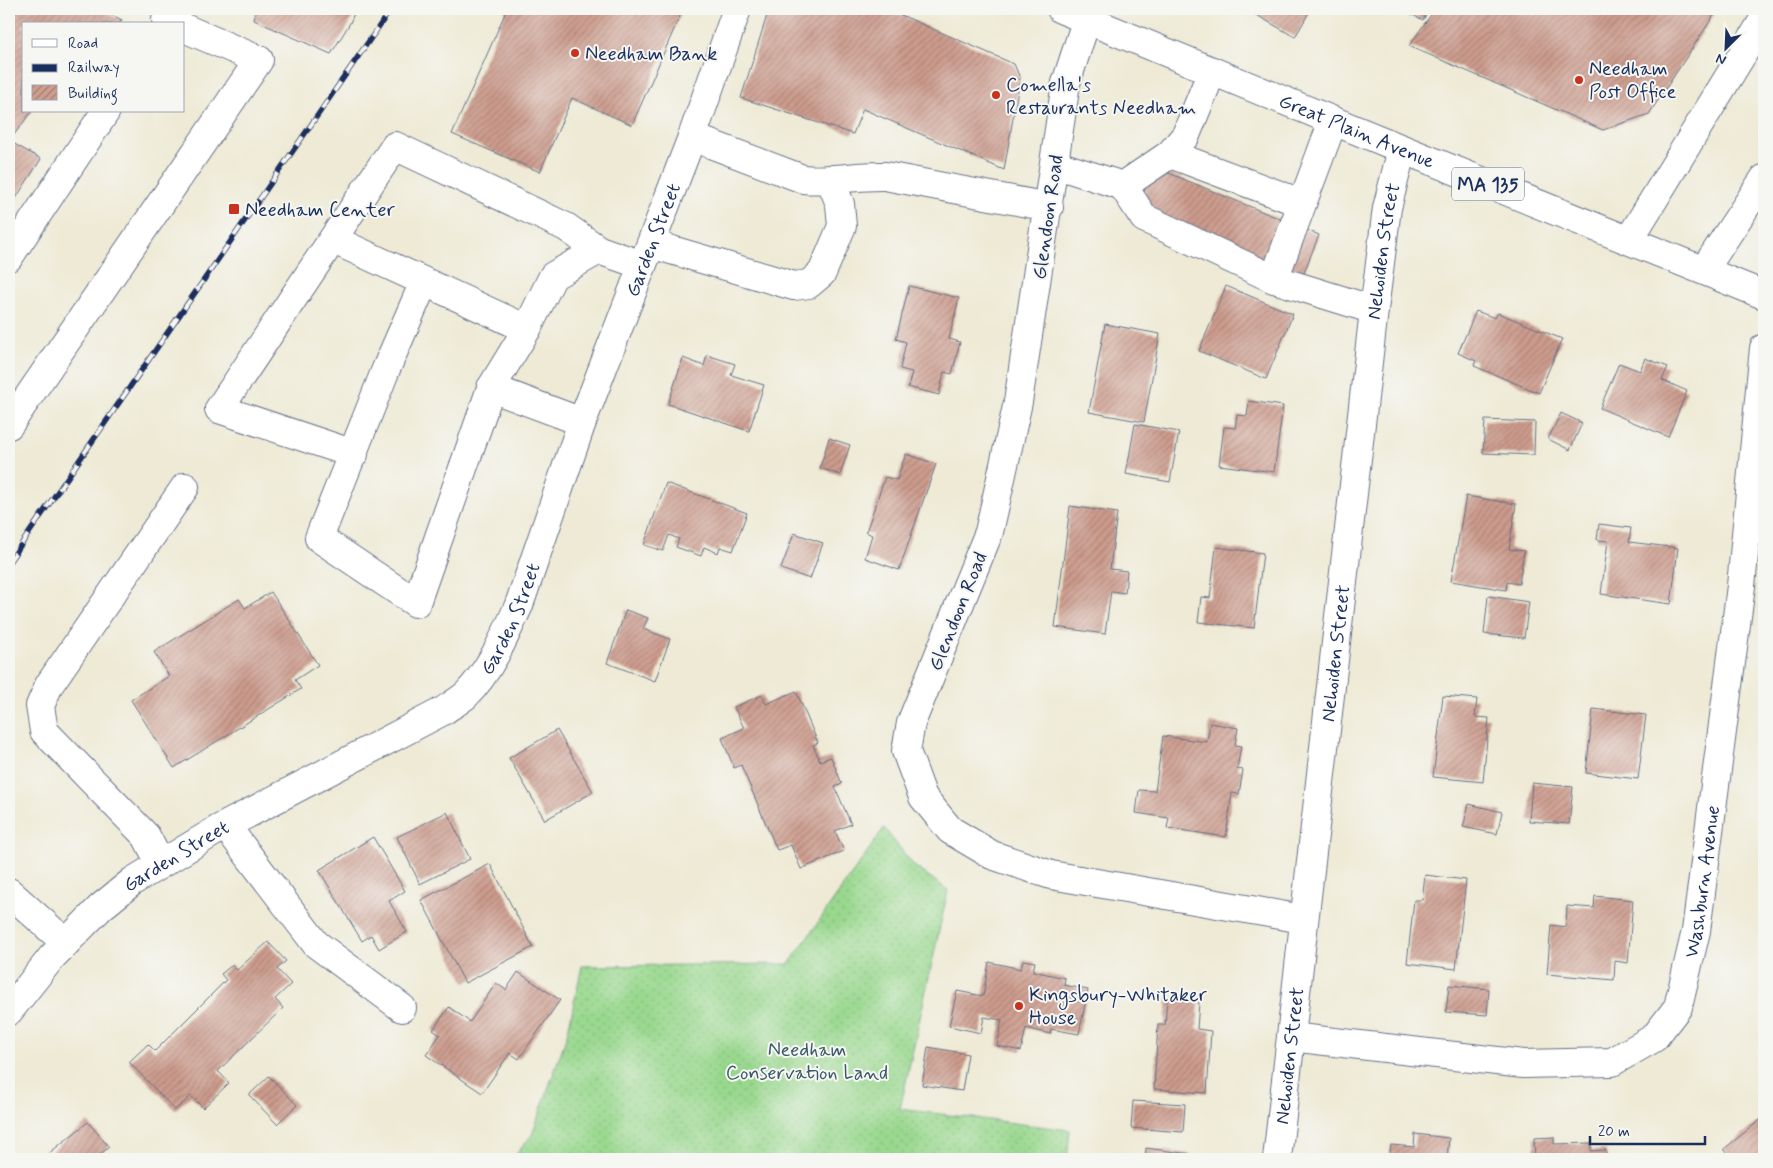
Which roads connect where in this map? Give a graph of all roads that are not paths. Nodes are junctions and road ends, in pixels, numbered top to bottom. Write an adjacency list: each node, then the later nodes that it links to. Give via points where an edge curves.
1 (737, 9): 8 (street, Garden Street)
2 (1079, 12): 5 (street, Great Plain Avenue / MA 135); 11 (street, Glendoon Road)
3 (1764, 19): 18 (street)
4 (185, 27): 31 (street, via 259,60)
5 (1212, 71): 7 (street, Great Plain Avenue / MA 135); 10 (street, via 1186,135)
6 (105, 112): 21 (street)
7 (1333, 121): 9 (street, Great Plain Avenue / MA 135); 15 (street)
8 (692, 138): 12 (street, via 789,176); 20 (street, Garden Street)
9 (1402, 149): 18 (street, Great Plain Avenue / MA 135); 26 (street, Nehoiden Street, via 1389,200)
10 (1170, 154): 14 (street); 15 (street)
11 (1054, 164): 14 (street); 16 (street, Glendoon Road)
12 (830, 179): 16 (street, via 885,176); 20 (street, via 840,204 842,226 822,273 809,284 794,286)
13 (1764, 179): 22 (street)
14 (1124, 186): 23 (street, via 1144,218)
15 (1301, 203): 23 (street)
16 (1049, 207): 37 (street, Glendoon Road, via 1018,402 989,532 911,723 906,751 923,797 950,830 992,855 1051,875)
17 (334, 240): 19 (street, via 395,146 566,227); 24 (street); 32 (street, via 219,409)
18 (1629, 240): 22 (street, Great Plain Avenue / MA 135)
19 (599, 250): 20 (street); 27 (street, via 552,276)
20 (646, 254): 30 (street, Garden Street)
21 (9, 257)
22 (1704, 270): 25 (street, Great Plain Avenue / MA 135)
23 (1274, 279): 26 (street)
24 (424, 282): 27 (street); 32 (street)
25 (1764, 295)
26 (1374, 310): 37 (street, Nehoiden Street)
27 (527, 329): 29 (street)
28 (1764, 348): 41 (street, Washburn Avenue, via 1740,586 1696,931 1678,1007 1654,1038 1612,1062 1523,1064)
29 (491, 388): 30 (street); 32 (street, via 416,603 319,538)
30 (582, 422): 34 (street, Garden Street, via 511,623 495,654 465,696 422,723)
31 (9, 425)
32 (354, 454)
33 (186, 487): 35 (street, via 49,685 40,706 44,731 146,836)
34 (226, 826): 35 (street, Garden Street); 39 (street, via 316,944)
35 (160, 863): 38 (street, Garden Street, via 101,907)
36 (9, 892): 38 (street)
37 (1303, 918): 41 (street, Nehoiden Street)
38 (66, 942): 40 (street, Garden Street)
39 (402, 1008)
40 (9, 1012)
41 (1291, 1037): 42 (street, Nehoiden Street)
42 (1277, 1159)

